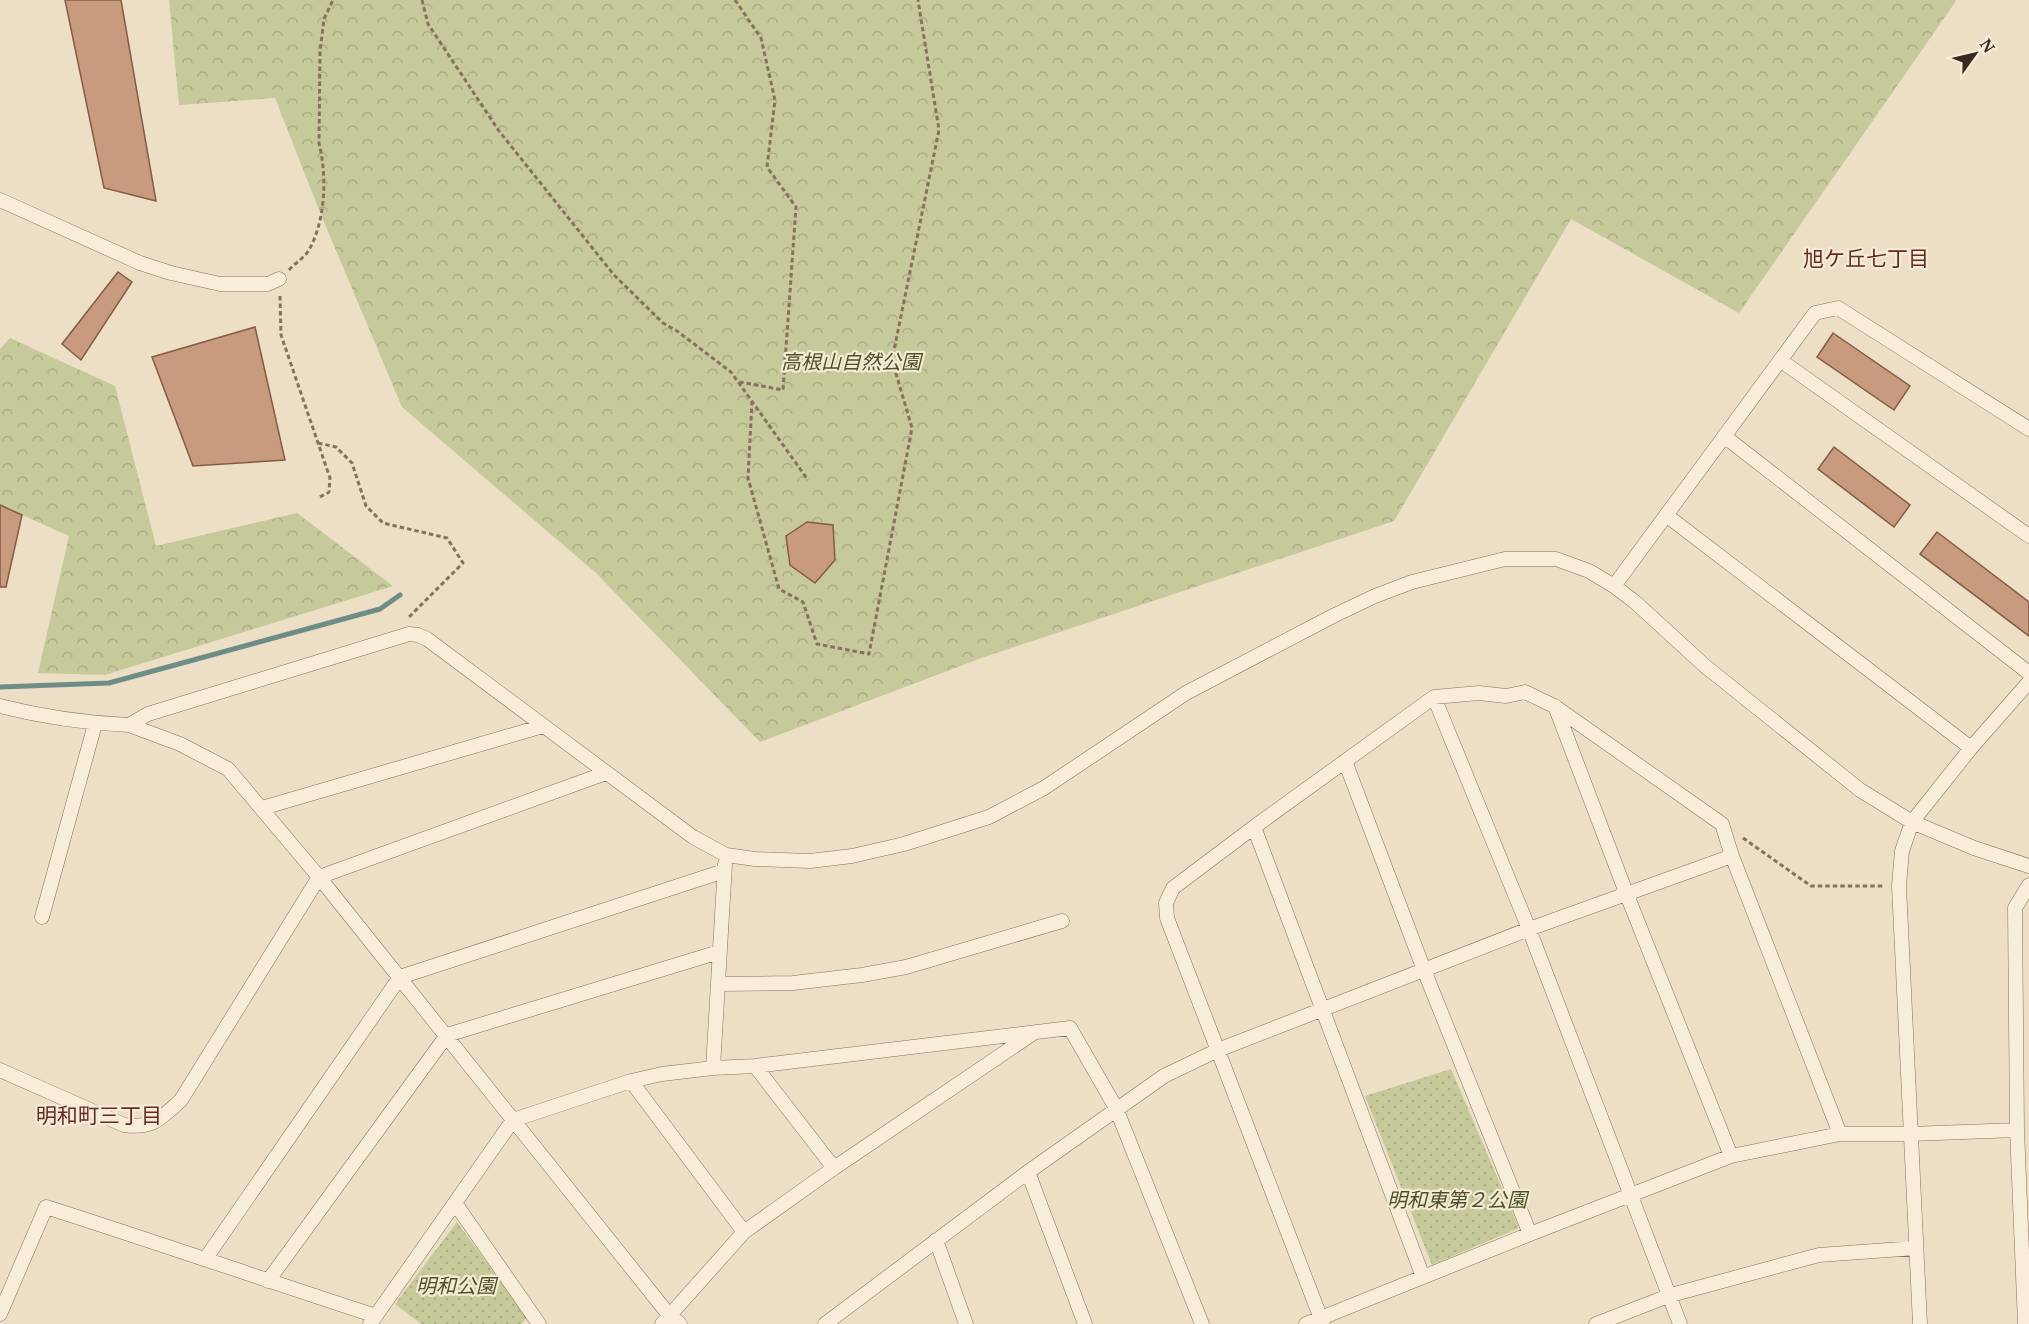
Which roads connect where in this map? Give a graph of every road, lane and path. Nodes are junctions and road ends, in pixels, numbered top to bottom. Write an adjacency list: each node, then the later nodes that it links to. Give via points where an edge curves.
1 (333, 0): 6 (path, via 324,19 320,52 323,204 308,252)
2 (422, 0): 8 (path, via 428,24 499,131 614,275 663,323 731,372)
3 (735, 0): 8 (path, via 761,38 775,100 767,167 796,207 783,390)
4 (918, 0): 9 (path, via 939,130 892,360 912,428 869,654 817,644 803,602 779,589 748,478)
5 (0, 200): 6 (street, via 171,273 220,284 268,284)
6 (279, 279): 12 (path, via 281,334)
7 (1780, 360): 10 (street, via 1815,313 1838,308); 11 (street); 16 (street)
8 (738, 382): 9 (path)
9 (752, 401): 13 (path)
10 (2029, 429)
11 (1724, 436): 15 (street); 19 (street)
12 (318, 443): 14 (path, via 330,478 329,492); 18 (path, via 336,447 352,463 366,506 383,523 447,538 463,563 407,618)
13 (808, 480)
14 (318, 498)
15 (1666, 515): 17 (street); 27 (street)
16 (2029, 536)
17 (1614, 586): 31 (street, via 1705,666 1860,790); 34 (street, via 1589,571 1556,559 1505,559 1412,582 1333,616 1186,693 1044,788 988,817 852,856 810,861)
18 (408, 634): 25 (street, via 148,714); 26 (street, via 427,639)
19 (2029, 673)
20 (2029, 682): 27 (street)
21 (1434, 698): 23 (street, via 1525,692); 28 (street); 44 (street)
22 (0, 706): 24 (street)
23 (1554, 706): 32 (street); 41 (street)
24 (95, 724): 25 (street); 42 (street)
25 (129, 725): 30 (street, via 180,744 228,769)
26 (543, 726): 29 (street); 30 (street)
27 (1971, 748): 31 (street)
28 (1345, 761): 33 (street); 46 (street)
29 (606, 773): 34 (street, via 693,837); 38 (street)
30 (262, 808): 38 (street)
31 (1912, 822): 36 (street); 40 (street, via 1902,851)
32 (1722, 824): 35 (street); 40 (path, via 1811,886)
33 (1254, 827): 49 (street); 52 (street, via 1173,888 1166,903 1167,918)
34 (726, 855): 37 (street)
35 (1732, 856): 41 (street); 60 (street)
36 (2029, 866)
37 (724, 871): 45 (street); 47 (street)
38 (320, 877): 47 (street); 55 (street, via 181,1100 159,1120 141,1127 124,1125)
39 (2029, 885): 59 (street, via 2015,908)
40 (1899, 886): 61 (street)
41 (1627, 895): 44 (street); 62 (street)
42 (42, 918)
43 (1062, 921): 48 (street, via 906,967 793,983)
44 (1529, 929): 46 (street); 65 (street)
45 (719, 952): 48 (street); 51 (street)
46 (1424, 970): 49 (street); 68 (street)
47 (400, 978): 51 (street); 71 (street)
48 (718, 984): 54 (street)
49 (1321, 1010): 52 (street); 72 (street)
50 (1034, 1033): 53 (street); 57 (street, via 1070,1028); 63 (street)
51 (447, 1035): 58 (street); 73 (street)
52 (1218, 1050): 57 (street, via 1164,1076); 79 (street)
53 (755, 1066): 54 (street); 63 (street)
54 (713, 1068): 56 (street)
55 (0, 1070)
56 (632, 1081): 58 (street); 67 (street)
57 (1116, 1108): 64 (street); 85 (street)
58 (513, 1120): 66 (street); 78 (street)
59 (2017, 1130): 61 (street); 90 (street)
60 (1840, 1134): 61 (street); 62 (street)
61 (1910, 1134): 70 (street)
62 (1731, 1156): 65 (street)
63 (834, 1168): 67 (street)
64 (1028, 1172): 69 (street); 84 (street)
65 (1632, 1196): 68 (street); 74 (street)
66 (455, 1203): 77 (street); 80 (street)
67 (744, 1232): 78 (street)
68 (1530, 1234): 72 (street)
69 (936, 1240): 75 (street); 83 (street)
70 (1916, 1248): 74 (street, via 1819,1255); 89 (street)
71 (207, 1258): 73 (street); 76 (street, via 45,1207)
72 (1423, 1277): 79 (street)
73 (268, 1281): 77 (street)
74 (1671, 1295): 87 (street); 88 (street)
75 (843, 1310): 81 (street); 82 (street)
76 (0, 1314)
77 (373, 1320)
78 (670, 1321)
79 (1321, 1321): 86 (street)
80 (534, 1322)
81 (825, 1324)
82 (849, 1324)
83 (966, 1324)
84 (1085, 1324)
85 (1202, 1324)
86 (1306, 1324)
87 (1596, 1324)
88 (1680, 1324)
89 (1920, 1324)
90 (2025, 1324)

